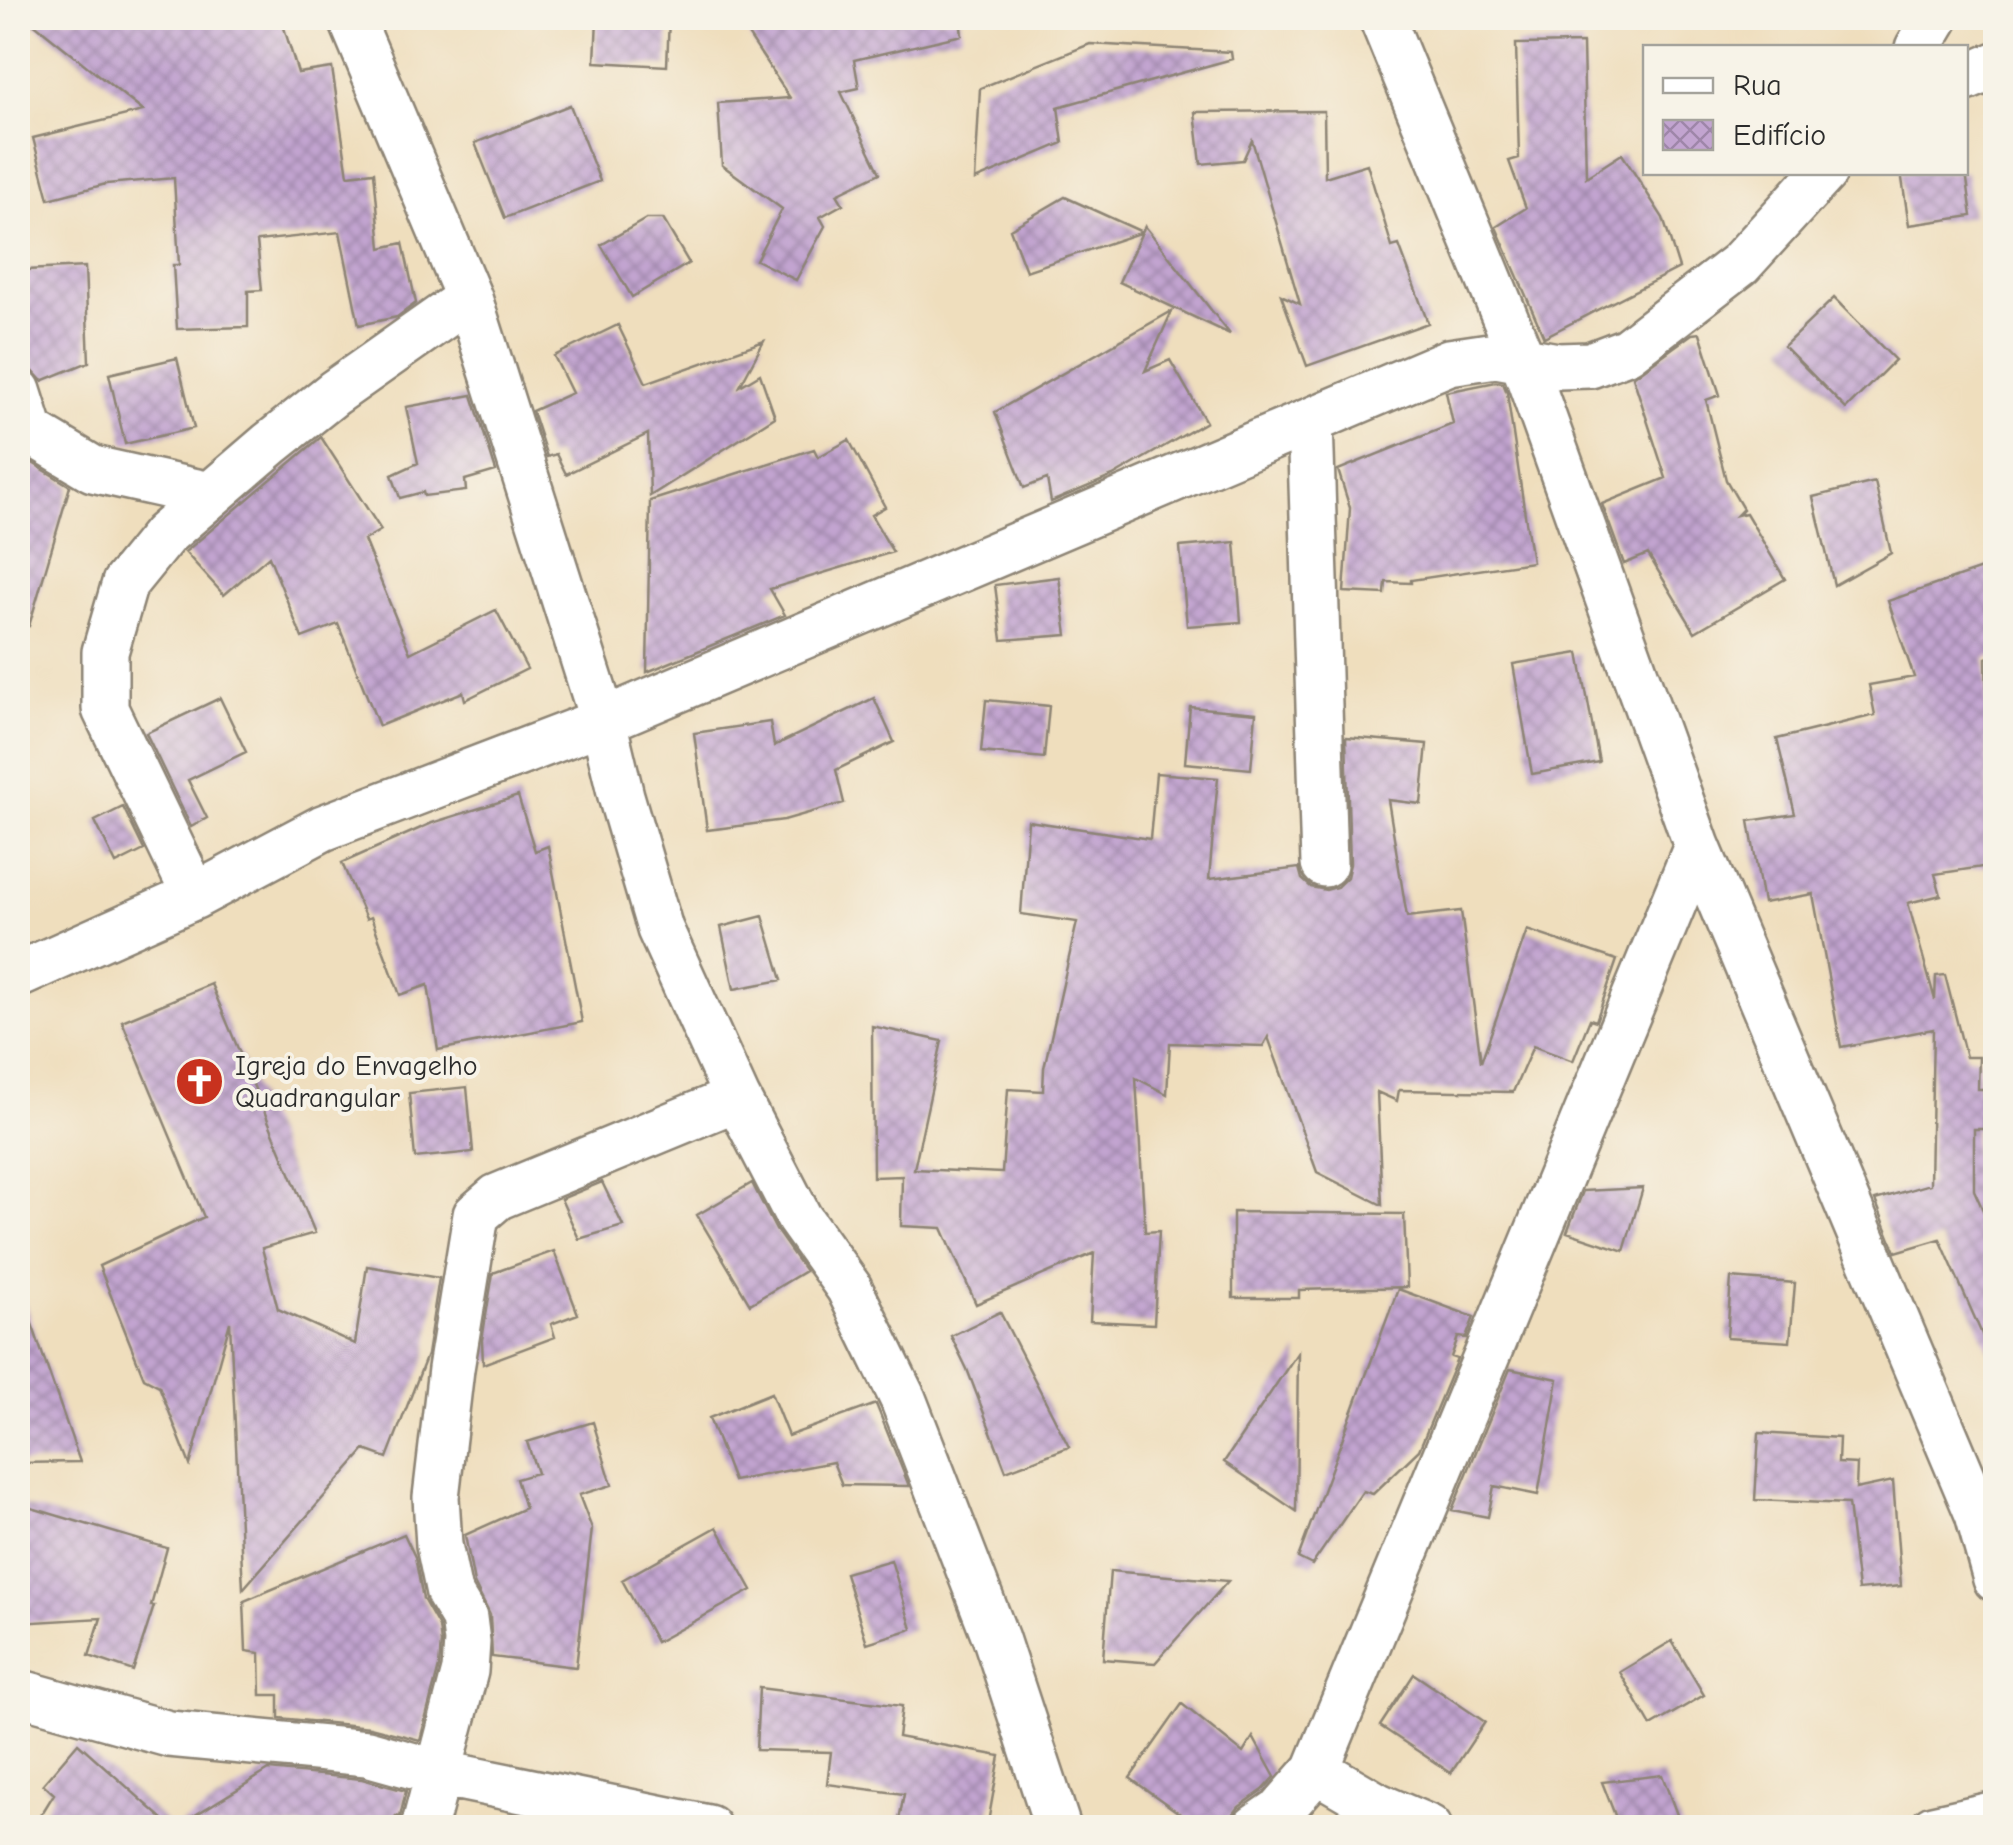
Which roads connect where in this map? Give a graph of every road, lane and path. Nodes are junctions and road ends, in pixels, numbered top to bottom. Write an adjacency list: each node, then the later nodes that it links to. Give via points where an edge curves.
1 (351, 18): 8 (street)
2 (1382, 18): 9 (street)
3 (1936, 18): 4 (street)
4 (1920, 45)
5 (1996, 65): 6 (street)
6 (1968, 77)
7 (1821, 175): 9 (street, via 1740,264 1627,351 1590,366)
8 (469, 298): 12 (street, via 334,393); 13 (street)
9 (1523, 360): 11 (street, via 1496,355 1449,362); 14 (street)
10 (22, 421): 12 (street, via 94,469)
11 (1310, 421): 13 (street); 15 (street)
12 (210, 495): 16 (street, via 164,535 125,583 104,652 105,709)
13 (603, 721): 16 (street, via 323,828); 18 (street, via 660,929)
14 (1696, 846): 19 (street); 22 (street)
15 (1324, 864)
16 (195, 896): 17 (street)
17 (18, 975)
18 (736, 1098): 23 (street, via 497,1197 476,1215 436,1497 442,1561 468,1642); 27 (street, via 799,1218 849,1288 903,1400 996,1638)
19 (1987, 1512): 20 (street)
20 (1996, 1579)
21 (18, 1692): 23 (street, via 169,1734 367,1753)
22 (1316, 1770): 28 (street, via 1282,1810); 29 (street)
23 (439, 1773): 25 (street); 26 (street)
24 (1996, 1814): 30 (street)
25 (424, 1828)
26 (708, 1828)
27 (1058, 1828)
28 (1255, 1828)
29 (1429, 1828)
30 (1933, 1828)

